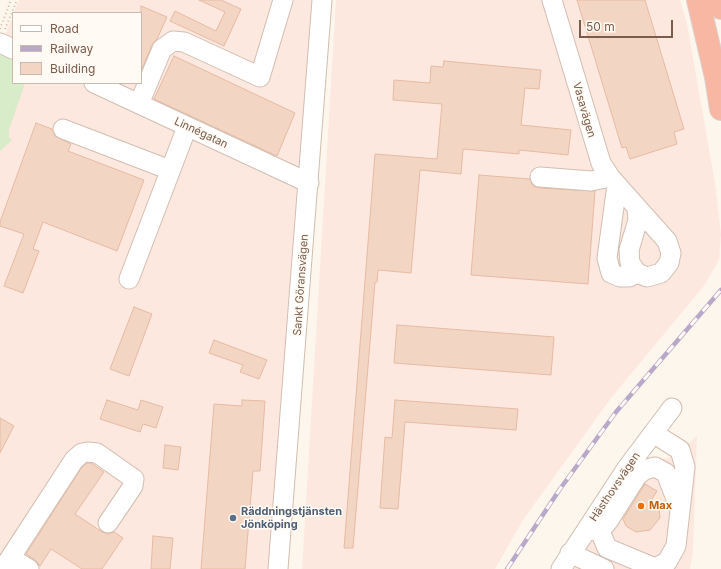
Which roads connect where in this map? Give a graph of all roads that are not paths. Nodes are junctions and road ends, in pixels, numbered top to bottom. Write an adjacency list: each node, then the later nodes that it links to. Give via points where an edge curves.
1 (283, 0): 10 (street, via 260,77 184,42 173,41 162,49)
2 (322, 0): 17 (street, Sankt Göransvägen)
3 (552, 0): 16 (street, Vasavägen, via 596,150)
4 (698, 0): 11 (highway)
5 (719, 0): 6 (highway)
6 (721, 8)
7 (0, 44): 8 (street)
8 (12, 49)
9 (96, 84): 10 (street, Linnégatan)
10 (139, 104): 12 (street, Linnégatan)
11 (721, 109)
12 (187, 126): 14 (street); 17 (street, Linnégatan)
13 (63, 129): 14 (street)
14 (170, 170): 20 (street)
15 (540, 177): 16 (street)
16 (614, 181): 18 (street, Vasavägen); 19 (street, Vasavägen, via 607,258 611,274 624,277)
17 (309, 183): 29 (street, Sankt Göransvägen)
18 (637, 209): 19 (street, via 638,220 629,250 630,263); 19 (street, Vasavägen, via 667,241 671,253 669,263 661,272 647,277)
19 (637, 273)
20 (129, 279)
21 (672, 408): 22 (street, Hästhovsvägen)
22 (653, 432): 23 (street, via 680,450 685,467); 25 (street, Hästhovsvägen, via 627,468)
23 (680, 509): 25 (street, via 676,546 666,562 655,568); 25 (street, via 666,473 654,467 644,470)
24 (108, 523): 27 (street, via 133,486 134,479 97,453 82,453 74,460)
25 (598, 536): 26 (street, Hästhovsvägen); 26 (street)
26 (572, 561): 30 (street)
27 (7, 564): 28 (street)
28 (29, 569)
29 (278, 569)
30 (604, 569)

